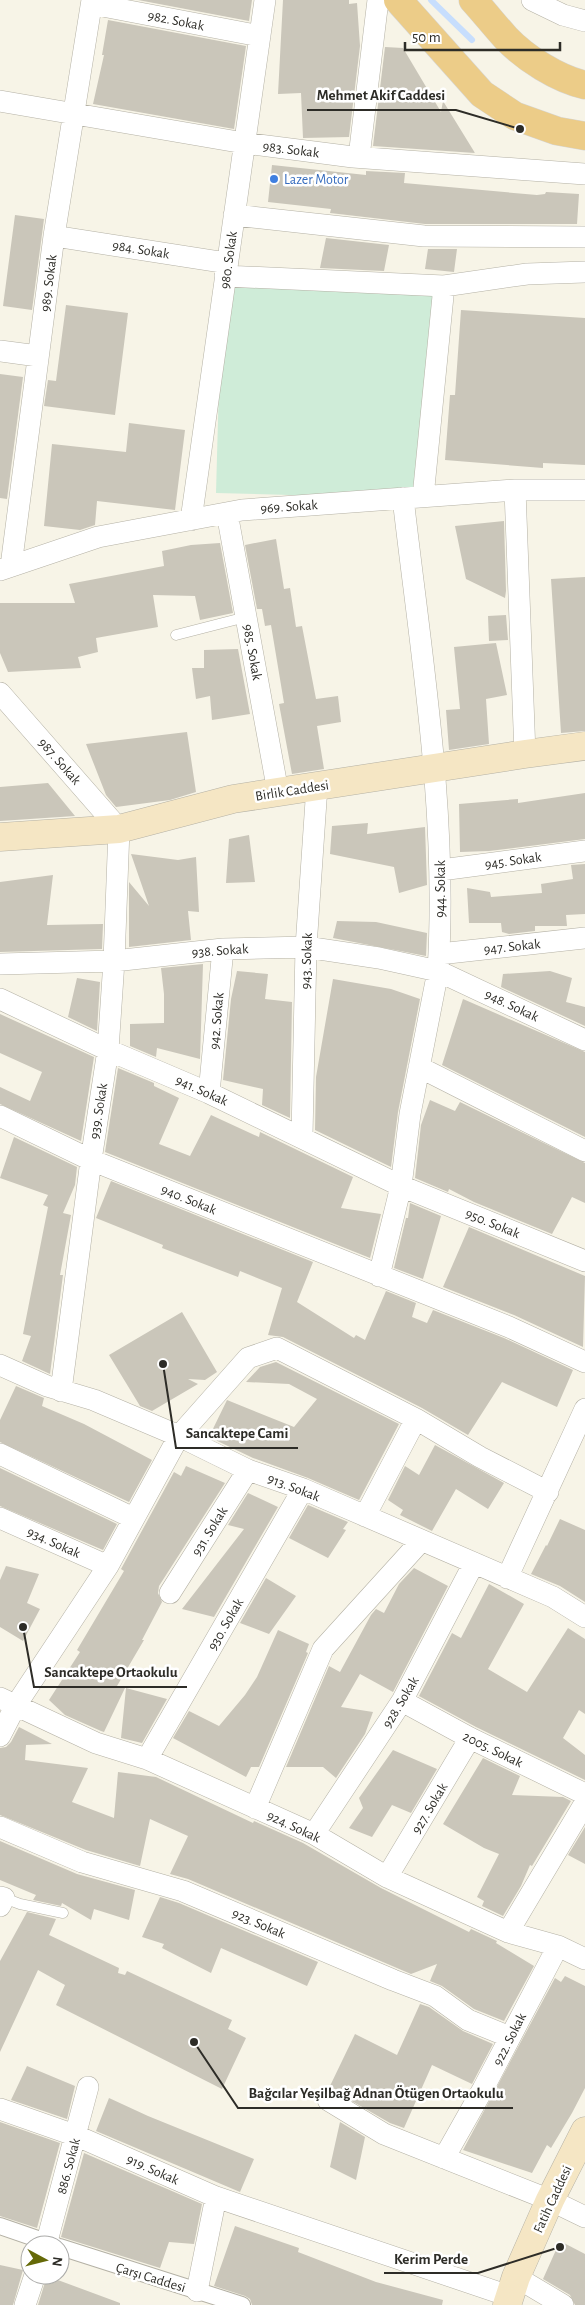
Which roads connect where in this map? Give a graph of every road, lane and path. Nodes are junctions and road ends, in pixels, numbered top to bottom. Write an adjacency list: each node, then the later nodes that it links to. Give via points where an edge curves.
1 (265, 0): 8 (street, 980. Sokak)
2 (378, 0): 14 (street)
3 (398, 0): 12 (main road, via 482,94 515,116 557,131)
4 (532, 0): 7 (street, via 563,15)
5 (92, 2): 8 (street, 982. Sokak); 11 (street, 989. Sokak)
6 (485, 5): 9 (main road, via 507,39 547,70)
7 (585, 20)
8 (260, 36): 13 (street, 980. Sokak)
9 (585, 85)
10 (0, 101): 11 (street, 983. Sokak)
11 (74, 114): 13 (street, 983. Sokak); 17 (street, 989. Sokak)
12 (585, 136)
13 (244, 143): 14 (street, 983. Sokak); 16 (street, 980. Sokak)
14 (359, 157): 15 (street, 983. Sokak)
15 (585, 174)
16 (234, 215): 18 (street, via 424,236); 19 (street, 980. Sokak)
17 (54, 236): 19 (street, 984. Sokak); 23 (street, 989. Sokak)
18 (585, 237)
19 (226, 270): 21 (street, 984. Sokak); 28 (street, 980. Sokak)
20 (585, 272): 21 (street, 984. Sokak, via 527,274)
21 (444, 286): 26 (street, 944. Sokak)
22 (0, 351): 23 (street)
23 (38, 356): 29 (street, 989. Sokak)
24 (515, 490): 25 (street, 969. Sokak); 26 (street, 969. Sokak); 34 (street)
25 (585, 490)
26 (413, 497): 27 (street, 969. Sokak); 35 (street, 944. Sokak)
27 (227, 513): 28 (street, 969. Sokak); 30 (street, 985. Sokak)
28 (191, 520): 29 (street, 969. Sokak, via 98,537)
29 (5, 568)
30 (246, 617): 31 (lane); 37 (street, 985. Sokak)
31 (176, 635)
32 (0, 693): 38 (street, 987. Sokak)
33 (585, 746): 34 (main road, Birlik Caddesi)
34 (525, 754): 35 (main road, Birlik Caddesi)
35 (434, 768): 36 (main road, Birlik Caddesi); 41 (street, 944. Sokak)
36 (317, 786): 37 (main road, Birlik Caddesi); 43 (street, 943. Sokak)
37 (278, 792): 38 (main road, Birlik Caddesi, via 232,799)
38 (119, 829): 39 (main road, Birlik Caddesi); 45 (street, 939. Sokak)
39 (0, 837)
40 (585, 851): 41 (street, 945. Sokak)
41 (441, 870): 46 (street, 944. Sokak)
42 (585, 938): 46 (street, 947. Sokak)
43 (306, 946): 44 (street, 938. Sokak); 46 (street, 938. Sokak, via 379,958); 54 (street, 943. Sokak)
44 (223, 949): 45 (street, 938. Sokak); 52 (street, 942. Sokak)
45 (114, 961): 47 (street, 938. Sokak); 50 (street, 939. Sokak)
46 (439, 962): 49 (street, 948. Sokak); 51 (street, 944. Sokak)
47 (0, 964)
48 (0, 999): 50 (street, 941. Sokak)
49 (585, 1040)
50 (108, 1050): 52 (street, 941. Sokak); 56 (street, 939. Sokak)
51 (419, 1067): 55 (street); 57 (street, 944. Sokak)
52 (209, 1093): 54 (street, 941. Sokak)
53 (0, 1116): 56 (street, 940. Sokak)
54 (302, 1136): 57 (street, 941. Sokak)
55 (585, 1151)
56 (91, 1160): 59 (street, 940. Sokak); 62 (street, 939. Sokak)
57 (401, 1186): 58 (street, 950. Sokak); 59 (street, 944. Sokak)
58 (585, 1261)
59 (379, 1276): 60 (street, 940. Sokak, via 509,1327)
60 (585, 1362)
61 (0, 1365): 62 (street, 913. Sokak)
62 (61, 1391): 65 (street, 913. Sokak, via 94,1400)
63 (585, 1409): 69 (street)
64 (416, 1420): 65 (street, via 277,1348 248,1358); 69 (street); 70 (street)
65 (179, 1436): 67 (street, 913. Sokak); 72 (street)
66 (0, 1454): 72 (street)
67 (248, 1470): 68 (street, 913. Sokak); 77 (street, 931. Sokak)
68 (303, 1489): 70 (street, 913. Sokak); 83 (street, 930. Sokak)
69 (548, 1492): 76 (street)
70 (365, 1516): 73 (street, 913. Sokak)
71 (0, 1518): 75 (street, 934. Sokak)
72 (133, 1518): 75 (street)
73 (421, 1540): 74 (street, 913. Sokak); 86 (street, via 322,1649)
74 (474, 1563): 76 (street, 913. Sokak); 79 (street, 928. Sokak)
75 (108, 1566): 80 (street)
76 (507, 1578): 78 (street, 913. Sokak, via 553,1597)
77 (170, 1593)
78 (585, 1617)
79 (402, 1701): 82 (street, 2005. Sokak); 88 (street, 928. Sokak)
80 (8, 1702): 81 (street); 83 (street, 924. Sokak, via 96,1743)
81 (0, 1736)
82 (470, 1738): 84 (street, 2005. Sokak); 89 (street, 927. Sokak)
83 (147, 1759): 86 (street, 924. Sokak)
84 (585, 1794)
85 (585, 1803): 92 (street)
86 (255, 1808): 88 (street, 924. Sokak)
87 (0, 1827): 95 (street, 923. Sokak, via 82,1862 184,1891 435,1996 468,2020)
88 (314, 1834): 89 (street, 924. Sokak)
89 (387, 1877): 92 (street, 924. Sokak)
90 (1, 1900): 91 (lane)
91 (63, 1913)
92 (508, 1932): 93 (street, 924. Sokak)
93 (558, 1946): 94 (street, 924. Sokak); 95 (street, 922. Sokak)
94 (585, 1959)
95 (510, 2037): 101 (street, 922. Sokak)
96 (88, 2087): 100 (street, 886. Sokak)
97 (328, 2100): 101 (street, via 384,2134)
98 (0, 2109): 100 (street, 919. Sokak)
99 (585, 2131): 103 (main road, Fatih Caddesi)
100 (77, 2136): 102 (street, 919. Sokak); 107 (street, 886. Sokak)
101 (444, 2158): 103 (street)
102 (216, 2197): 110 (street); 111 (street, 919. Sokak)
103 (550, 2200): 104 (street); 111 (main road, Fatih Caddesi)
104 (585, 2216)
105 (0, 2226): 106 (street, Çarşı Caddesi)
106 (25, 2235)
107 (54, 2235)
108 (70, 2251): 110 (street, Çarşı Caddesi)
109 (32, 2285): 112 (street)
110 (197, 2291): 113 (street, Çarşı Caddesi)
111 (509, 2296): 114 (street, 919. Sokak)
112 (25, 2305)
113 (242, 2305)
114 (563, 2305)

